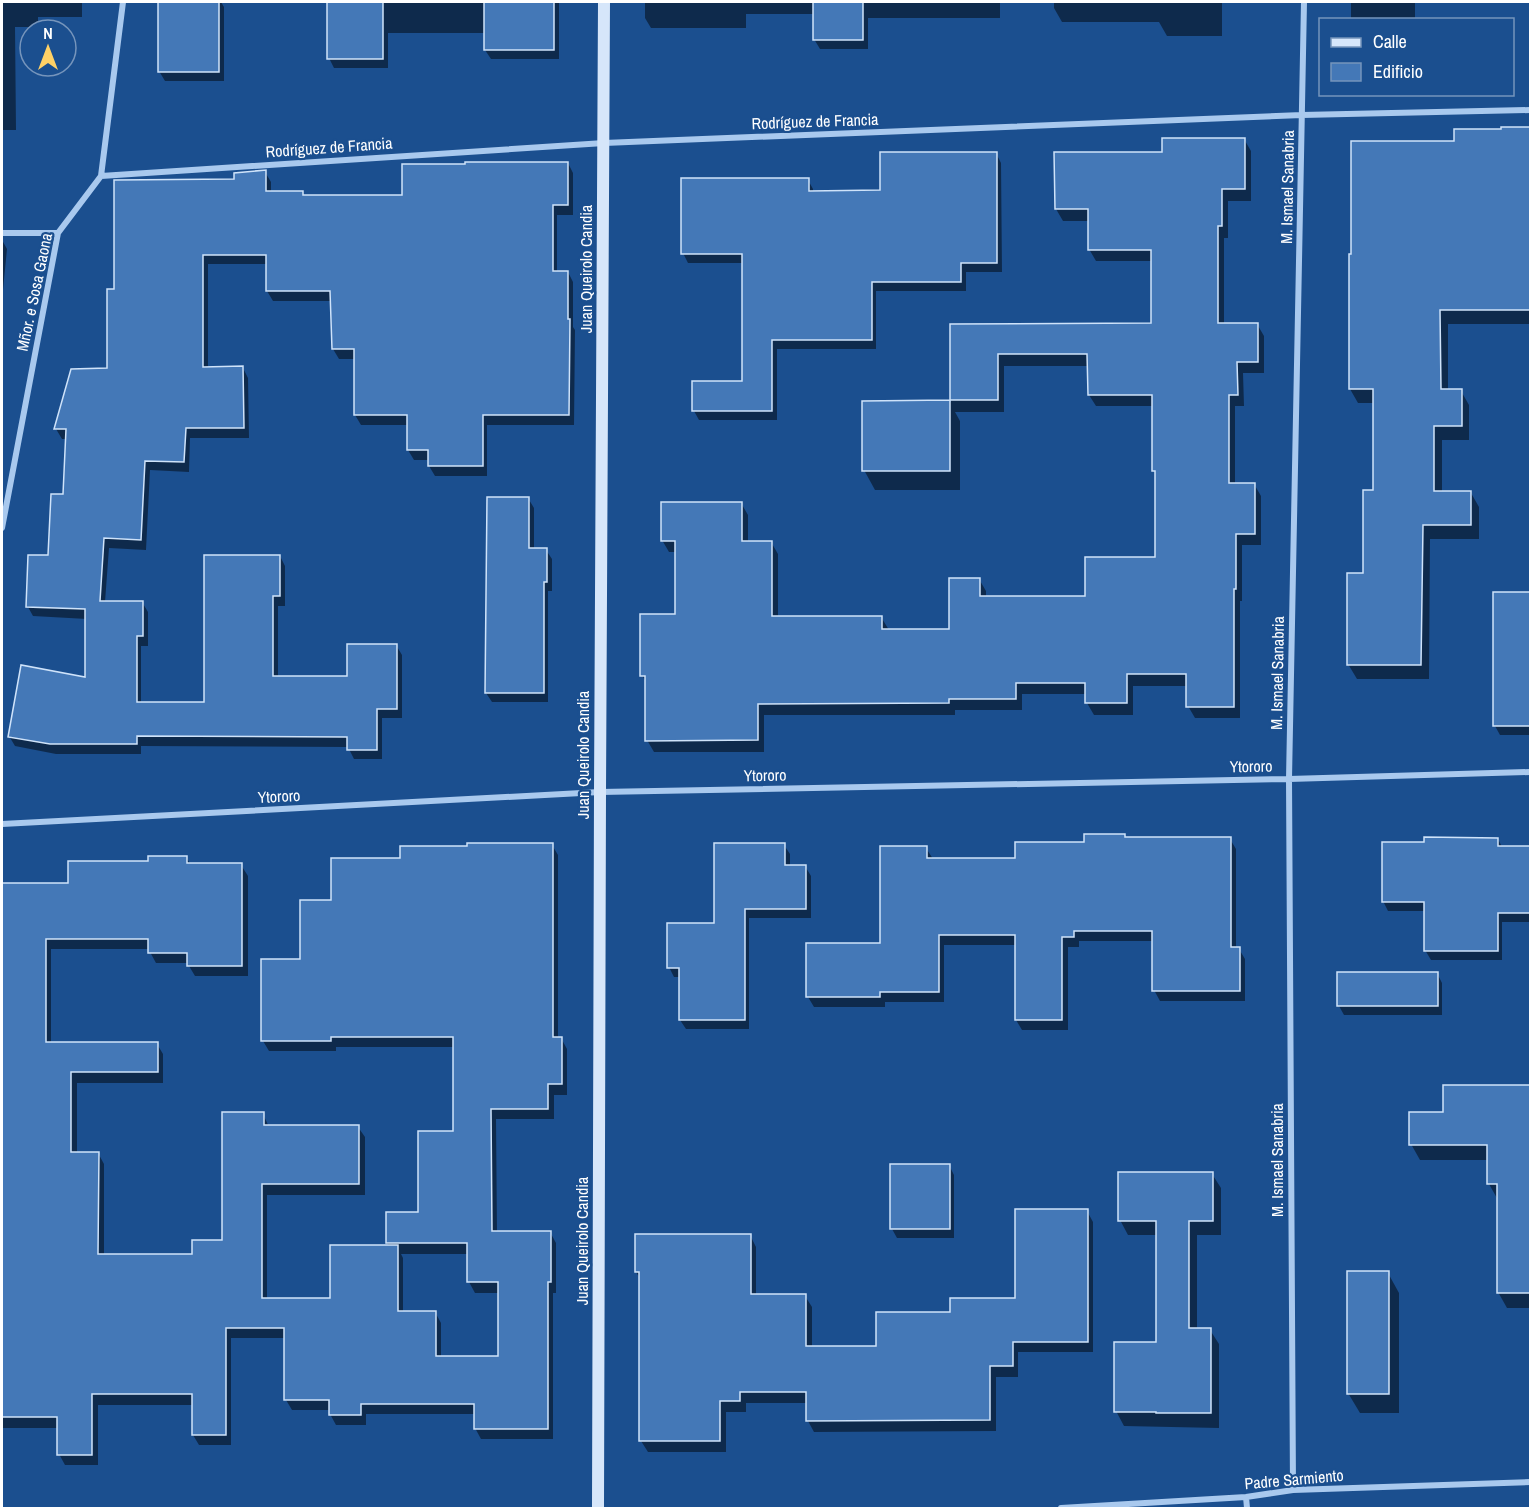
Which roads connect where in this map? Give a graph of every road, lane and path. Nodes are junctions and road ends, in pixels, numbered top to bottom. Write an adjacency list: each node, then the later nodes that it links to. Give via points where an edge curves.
1 (123, 2): 7 (street, Mñor. e Sosa Gaona)
2 (604, 2): 6 (street, Juan Queirolo Candia)
3 (1304, 2): 5 (street, M. Ismael Sanabria)
4 (1530, 110): 5 (street, Rodríguez de Francia)
5 (1302, 115): 6 (street, Rodríguez de Francia); 12 (street, M. Ismael Sanabria)
6 (604, 143): 7 (street, Rodríguez de Francia); 13 (street, Juan Queirolo Candia)
7 (101, 176): 9 (street, Mñor. e Sosa Gaona)
8 (2, 232): 9 (street)
9 (58, 233): 10 (street, Mñor. e Sosa Gaona)
10 (2, 528)
11 (1530, 772): 12 (street, Ytororo)
12 (1289, 779): 13 (street, Ytororo); 16 (street, M. Ismael Sanabria)
13 (600, 792): 14 (street, Ytororo); 18 (street, Juan Queirolo Candia)
14 (2, 824)
15 (1530, 1482): 16 (street, Padre Sarmiento)
16 (1293, 1490): 17 (street, Padre Sarmiento)
17 (1246, 1497): 19 (street, Padre Sarmiento); 20 (street)
18 (598, 1509)
19 (1061, 1509)
20 (1247, 1509)

